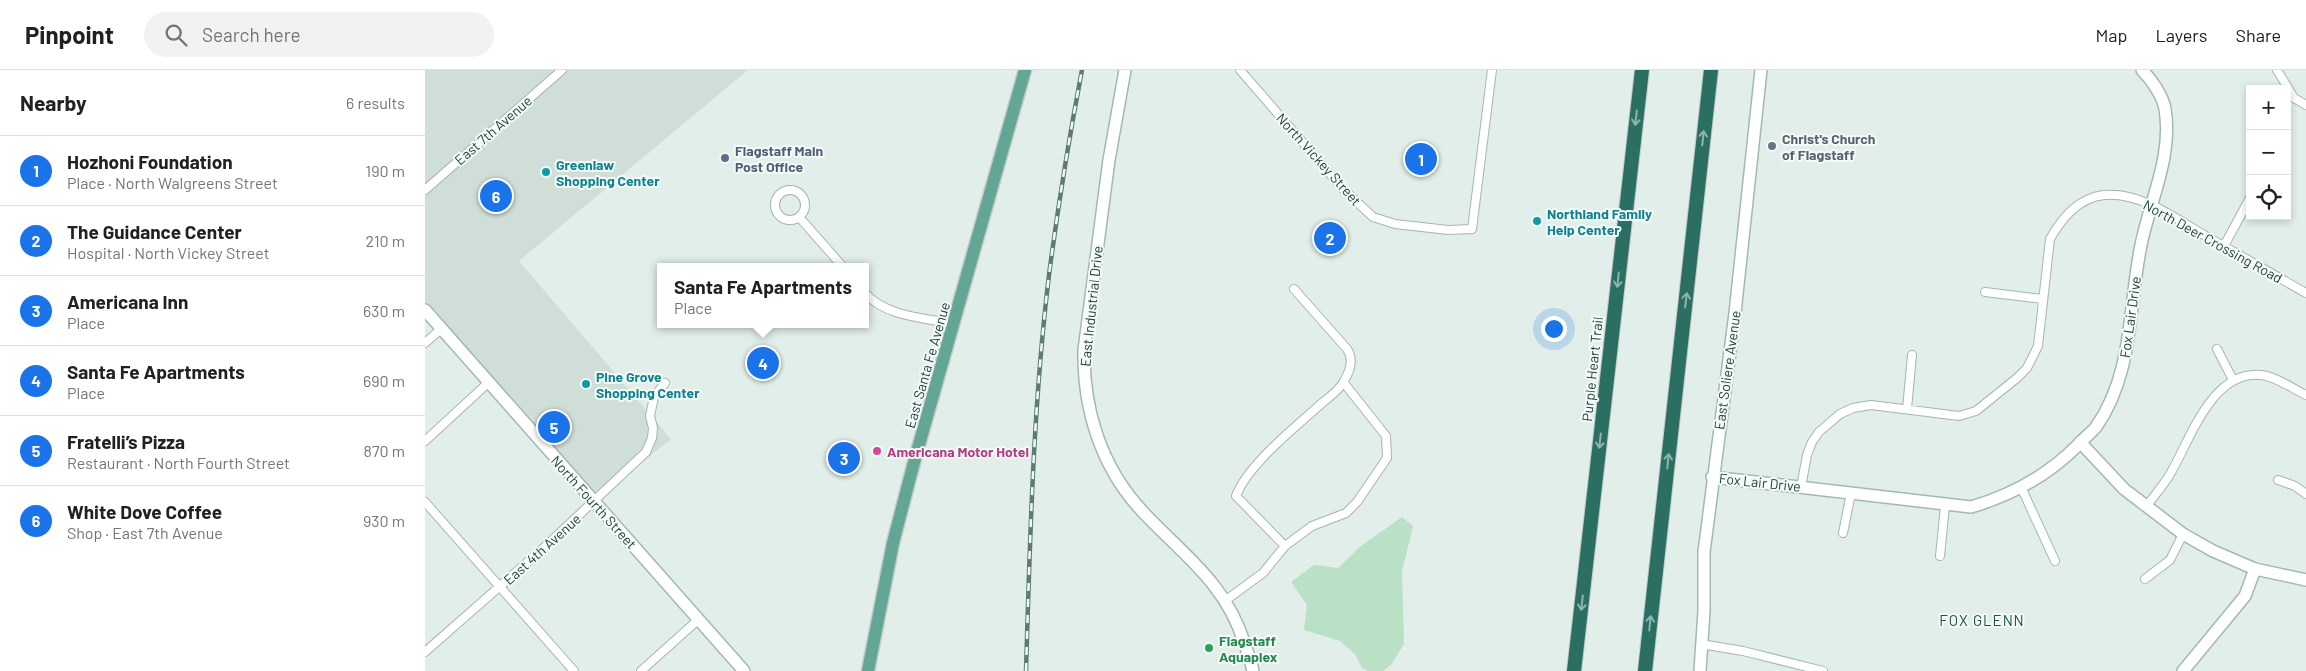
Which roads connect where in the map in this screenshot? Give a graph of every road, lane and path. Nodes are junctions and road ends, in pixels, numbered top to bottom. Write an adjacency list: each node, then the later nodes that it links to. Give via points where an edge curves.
1 (562, 70): 12 (street, East 7th Avenue)
2 (1025, 70): 24 (main road, East Santa Fe Avenue)
3 (1125, 70): 56 (street, East Industrial Drive, via 1109,160 1084,350 1090,413 1109,465 1129,496 1197,564)
4 (1240, 70): 5 (street, North Vickey Street, via 1344,190 1373,217 1395,224 1448,230 1472,229)
5 (1491, 70)
6 (1642, 70): 65 (highway, Purple Heart Trail, one-way to 65)
7 (1711, 70): 66 (highway, one-way to 7)
8 (1761, 70): 37 (street, East Soliere Avenue, via 1735,313)
9 (2142, 70): 13 (street, Fox Lair Drive, via 2165,107 2167,152)
10 (2277, 70): 11 (street, via 2294,98)
11 (2306, 105)
12 (425, 190)
13 (2151, 205): 16 (street, North Deer Crossing Road); 22 (street, North Deer Crossing Road, via 2127,197 2105,195 2091,198 2069,212 2050,239); 36 (street, Fox Lair Drive, via 2135,274 2127,349 2116,392 2095,428)
14 (2246, 205): 16 (street)
15 (800, 218): 15 (street, via 806,209 801,194 792,190 779,194 775,208 780,217 790,221); 17 (street)
16 (2224, 246): 20 (street, North Deer Crossing Road)
17 (839, 263)
18 (1294, 289): 32 (street, via 1351,355)
19 (1985, 292): 22 (street)
20 (2306, 293)
21 (869, 298): 24 (street, via 895,312)
22 (2043, 299): 34 (street, North Deer Crossing Road, via 2038,346 2034,357 2017,378 1976,411 1959,416)
23 (425, 310): 25 (street, North Fourth Street)
24 (955, 324): 63 (main road, East Santa Fe Avenue, via 893,543)
25 (441, 329): 26 (street); 30 (street, North Fourth Street)
26 (425, 343)
27 (2217, 349): 29 (street)
28 (1913, 355): 34 (street)
29 (2233, 380): 33 (street, via 2263,375); 46 (street, via 2217,392 2168,478)
30 (488, 383): 35 (street); 44 (street, North Fourth Street)
31 (665, 383): 44 (street, East 4th Avenue, via 653,397 650,416 652,438 646,452)
32 (1344, 383): 49 (street, via 1269,452 1240,486 1236,496); 49 (street, via 1386,436 1387,458 1346,513 1312,526)
33 (2306, 395)
34 (1907, 409): 39 (street, North Deer Crossing Road, via 1871,405 1840,414 1819,432 1813,442)
35 (425, 441)
36 (2080, 442): 40 (street, Fox Lair Drive, via 2059,464); 46 (street, via 2124,489)
37 (1712, 477): 39 (street, Fox Lair Drive); 58 (street, East Soliere Avenue, via 1704,552 1705,611)
38 (2278, 480): 42 (street)
39 (1801, 486): 41 (street, Fox Lair Drive)
40 (2021, 487): 45 (street, Fox Lair Drive, via 1998,499 1971,507); 51 (street)
41 (1851, 494): 45 (street, Fox Lair Drive); 47 (street)
42 (2306, 494)
43 (425, 502): 55 (street)
44 (593, 502): 55 (street, East 4th Avenue); 57 (street, North Fourth Street)
45 (1945, 506): 50 (street)
46 (2146, 507): 48 (street)
47 (1843, 533)
48 (2183, 534): 52 (street); 53 (street, via 2170,560)
49 (1285, 546): 56 (street, via 1263,574)
50 (1940, 556)
51 (2055, 561)
52 (2255, 569): 54 (street); 69 (street, via 2245,596)
53 (2145, 579)
54 (2306, 580)
55 (500, 587): 59 (street, East 4th Avenue); 60 (street)
56 (1226, 600): 64 (street, East Industrial Drive, via 1241,632)
57 (699, 620): 61 (street); 62 (street, North Fourth Street)
58 (1701, 644): 67 (street, East Soliere Avenue); 68 (street)
59 (425, 652)
60 (574, 671)
61 (641, 671)
62 (744, 671)
63 (868, 671)
64 (1253, 671)
65 (1574, 671)
66 (1645, 671)
67 (1700, 671)
68 (1823, 671)
69 (2183, 671)

